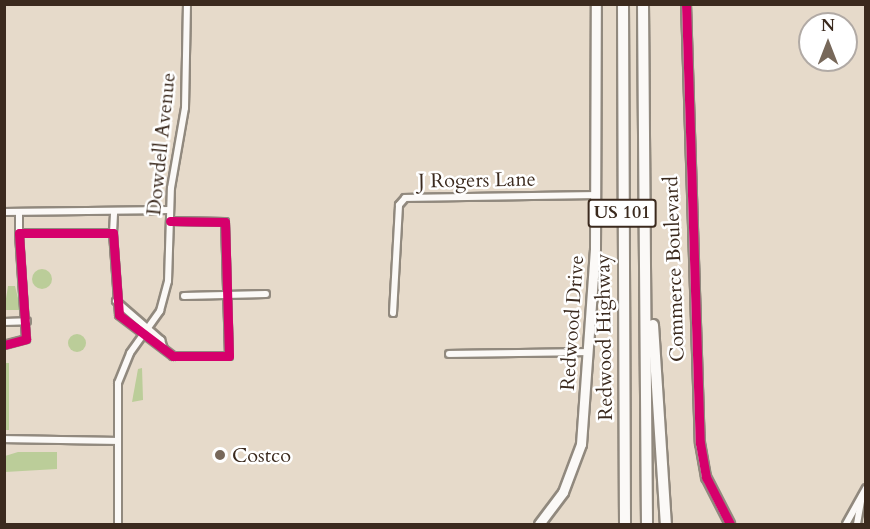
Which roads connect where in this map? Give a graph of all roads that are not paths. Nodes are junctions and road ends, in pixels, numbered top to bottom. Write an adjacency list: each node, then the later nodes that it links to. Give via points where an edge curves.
1 (187, 4): 8 (street, Dowdell Avenue, via 185,108)
2 (596, 4): 7 (main road, Redwood Drive)
3 (623, 4): 33 (highway, Redwood Highway / US 101)
4 (643, 4): 6 (highway, Redwood Highway / US 101)
5 (686, 4): 36 (street, Commerce Boulevard, via 700,443 706,477)
6 (645, 181): 34 (highway, Redwood Highway / US 101); 35 (highway)
7 (594, 195): 19 (street, J Rogers Lane, via 405,198 399,206); 26 (main road, Redwood Drive)
8 (170, 210): 9 (street); 12 (street, Dowdell Avenue)
9 (114, 211): 11 (street); 14 (street)
10 (4, 212): 11 (street)
11 (19, 212): 13 (street)
12 (170, 221): 16 (street, via 225,222); 22 (street, Dowdell Avenue, via 167,292)
13 (20, 233): 14 (street); 20 (street)
14 (113, 233): 18 (street)
15 (266, 294): 16 (street)
16 (224, 295): 17 (street); 25 (street, via 229,356 173,356)
17 (184, 296)
18 (116, 301): 22 (street); 23 (street, via 119,315)
19 (393, 313)
20 (27, 321): 21 (street); 24 (street, via 25,342)
21 (4, 322)
22 (147, 328): 23 (street, Dowdell Avenue); 25 (street)
23 (140, 335): 25 (street); 29 (street, Dowdell Avenue, via 118,382)
24 (4, 345)
25 (164, 349)
26 (589, 352): 27 (street); 32 (main road, Redwood Drive, via 581,444 563,492)
27 (449, 354)
28 (4, 439): 29 (street)
29 (117, 441): 31 (street, Dowdell Avenue)
30 (864, 491): 37 (street); 38 (street)
31 (118, 525)
32 (539, 525)
33 (625, 525)
34 (647, 525)
35 (666, 525)
36 (730, 525)
37 (846, 525)
38 (857, 525)

